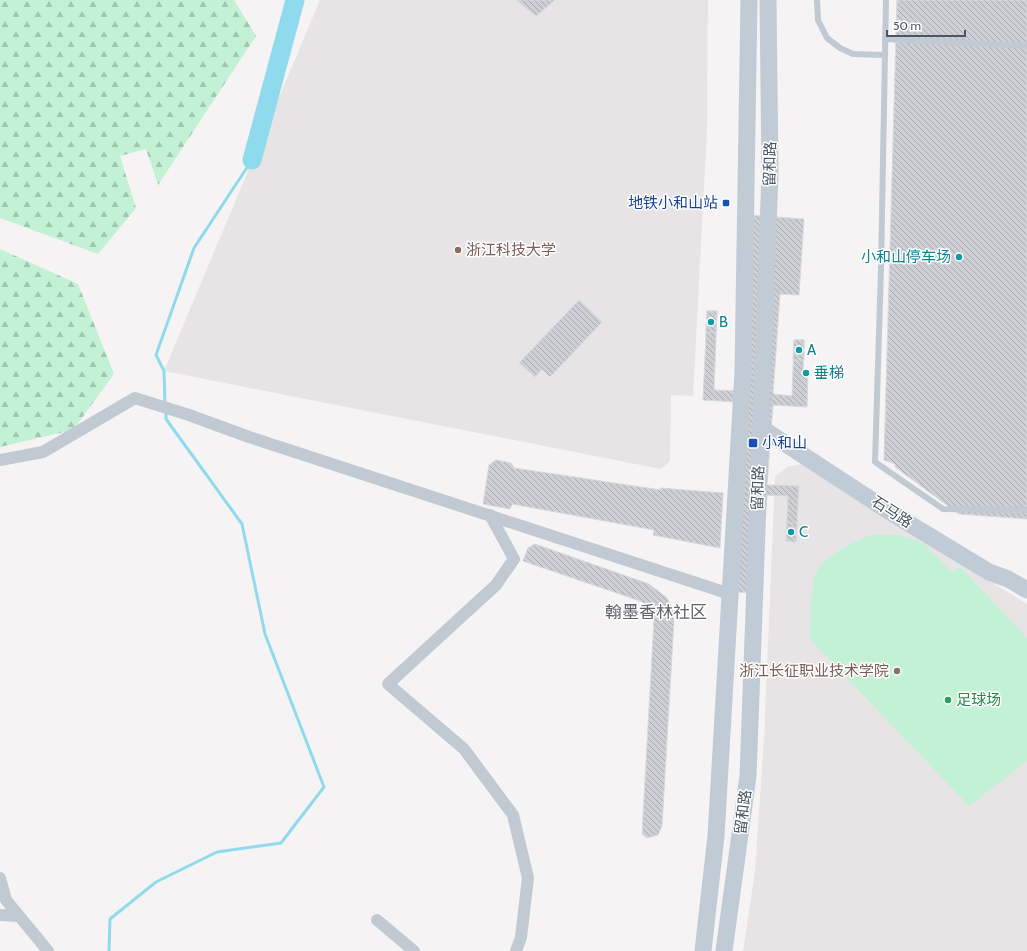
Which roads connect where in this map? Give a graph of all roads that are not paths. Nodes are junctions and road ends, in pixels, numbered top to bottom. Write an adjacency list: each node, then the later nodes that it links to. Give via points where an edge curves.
1 (749, 0): 13 (main road, 留和路, via 743,373)
2 (768, 0): 8 (main road, 留和路, via 770,173)
3 (817, 0): 7 (lane, via 818,20 827,38 853,54)
4 (886, 0): 5 (lane)
5 (885, 40): 6 (lane); 7 (lane)
6 (1027, 46)
7 (885, 55): 10 (lane, via 875,462 943,509)
8 (760, 427): 12 (main road, 石马路, via 890,512 982,568); 22 (main road, 留和路, via 748,776)
9 (0, 460): 11 (street, via 44,452 135,398)
10 (1027, 510)
11 (490, 515): 13 (street); 20 (street, via 514,559 496,585 388,684 464,749 513,815 528,878 521,937)
12 (1027, 590)
13 (730, 594): 21 (main road, 留和路, via 716,836)
14 (0, 878): 16 (street, via 6,900)
15 (0, 915): 16 (street)
16 (19, 916): 18 (street)
17 (377, 920): 19 (street)
18 (48, 951)
19 (414, 951)
20 (516, 951)
21 (703, 951)
22 (724, 951)

